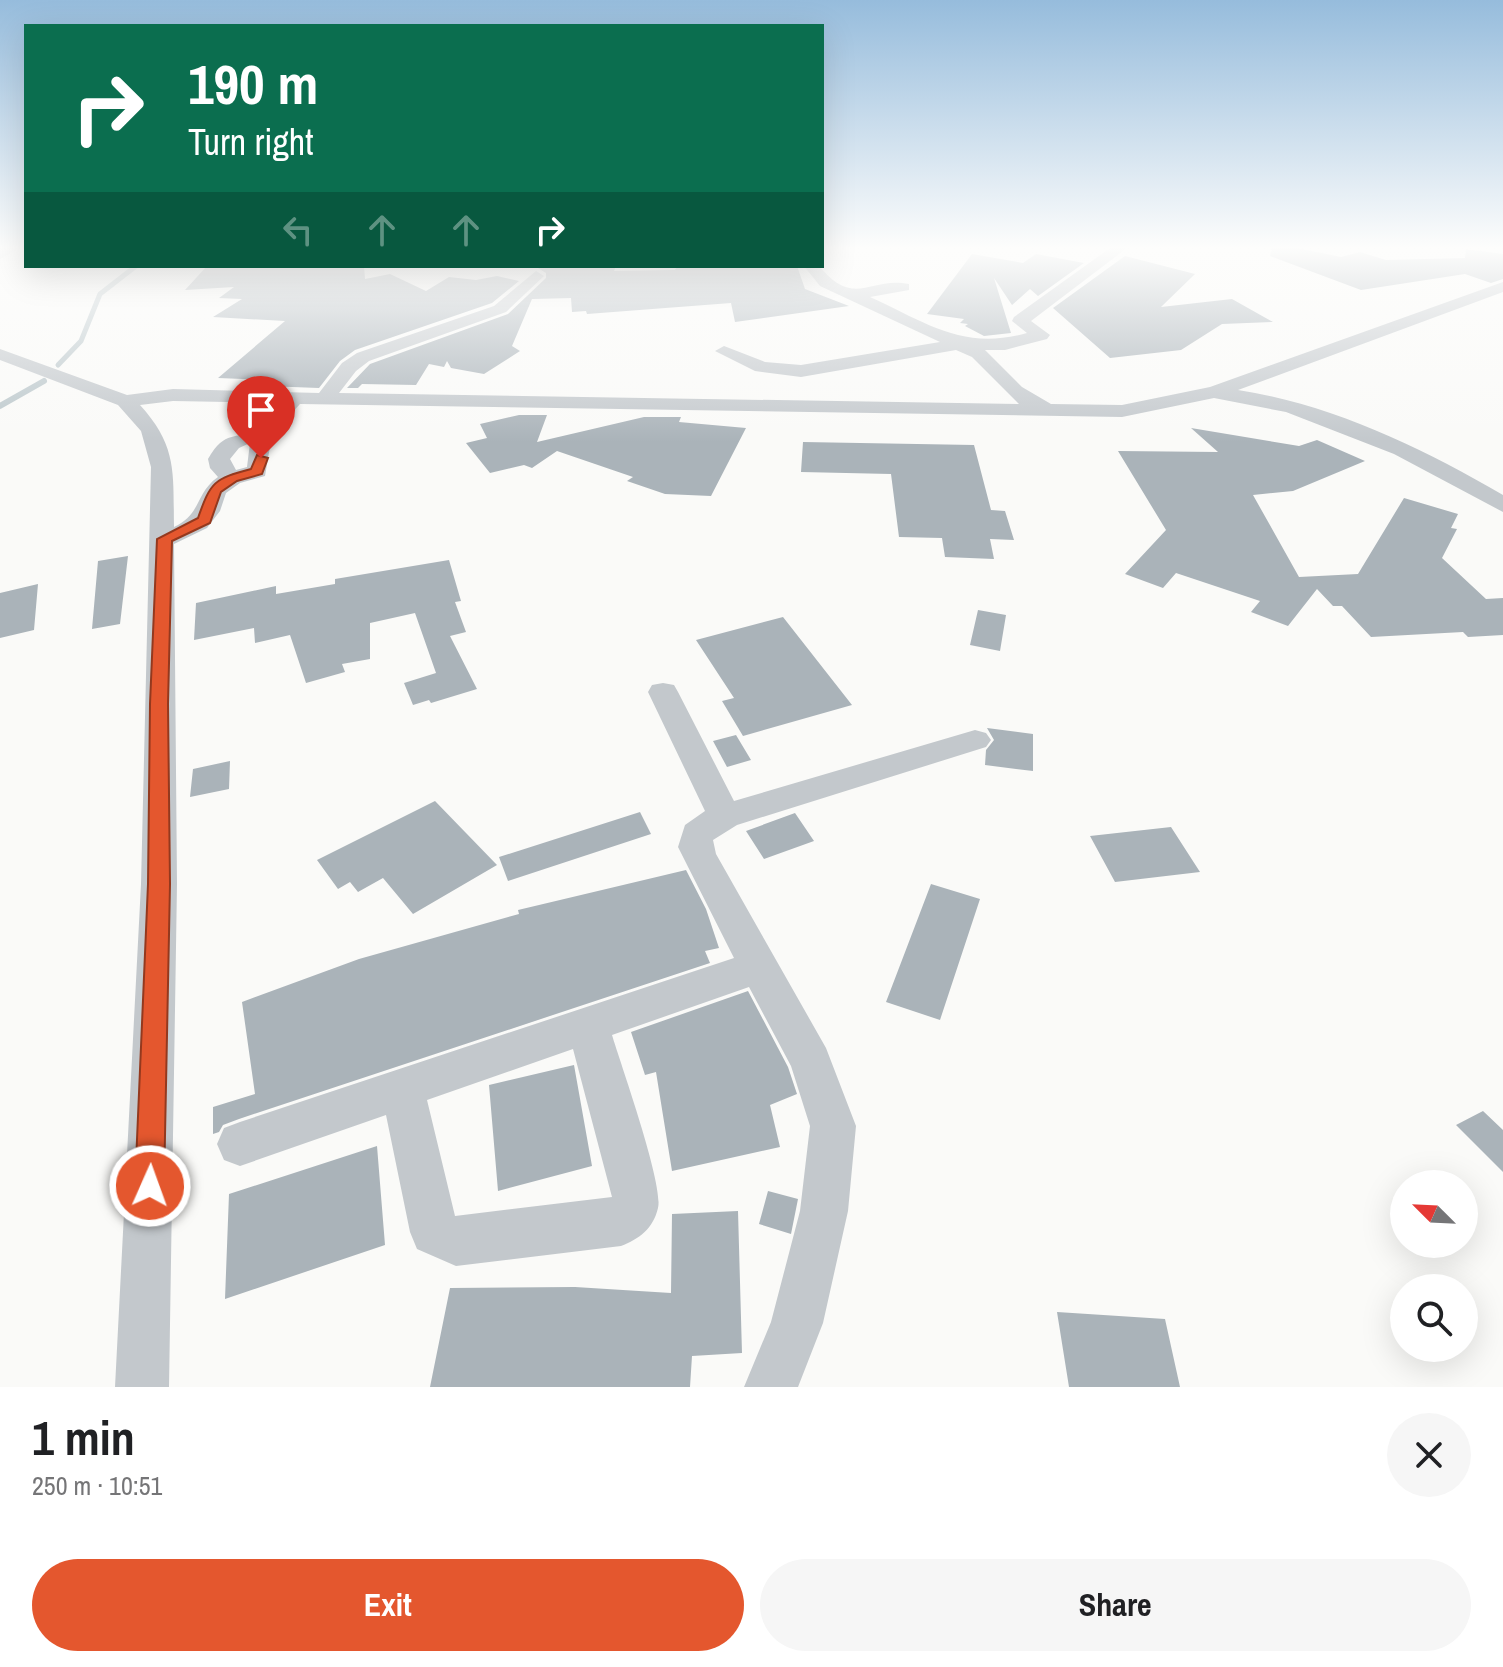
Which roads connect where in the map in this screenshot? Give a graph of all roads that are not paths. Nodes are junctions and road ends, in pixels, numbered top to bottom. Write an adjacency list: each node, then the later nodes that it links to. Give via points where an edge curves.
1 (489, 313): 11 (street, via 363,357)
2 (888, 313): 5 (street)
3 (1031, 313): 5 (street, via 1020,321 1041,335 1005,345)
4 (1432, 313): 9 (street)
5 (959, 344): 6 (street, via 801,371 762,367); 8 (street, via 992,365)
6 (724, 351)
7 (0, 354): 14 (street)
8 (1011, 389): 12 (street); 13 (street, via 1018,397)
9 (1215, 392): 13 (street, via 1122,411); 17 (street, via 1273,401 1351,429 1423,459)
10 (294, 399): 11 (street); 14 (street, via 224,399); 15 (street)
11 (323, 400): 12 (street)
12 (986, 409): 13 (street)
13 (1053, 410)
14 (135, 411): 18 (street, via 151,430 162,467)
15 (262, 434): 16 (street, via 257,471); 16 (street, via 234,439 224,448 221,468)
16 (232, 478): 18 (street, via 215,490 205,520)
17 (1503, 505)
18 (164, 539): 26 (street)
19 (663, 692): 21 (street)
20 (975, 740): 21 (street)
21 (725, 816): 22 (street, via 702,827 693,844)
22 (761, 966): 23 (street); 27 (street, via 811,1062 833,1126 824,1211 797,1323)
23 (588, 1025): 24 (street); 24 (street, via 636,1193 634,1208 621,1222 456,1241 442,1238 434,1232)
24 (402, 1088): 25 (street)
25 (240, 1144)
26 (142, 1387)
27 (771, 1387)

